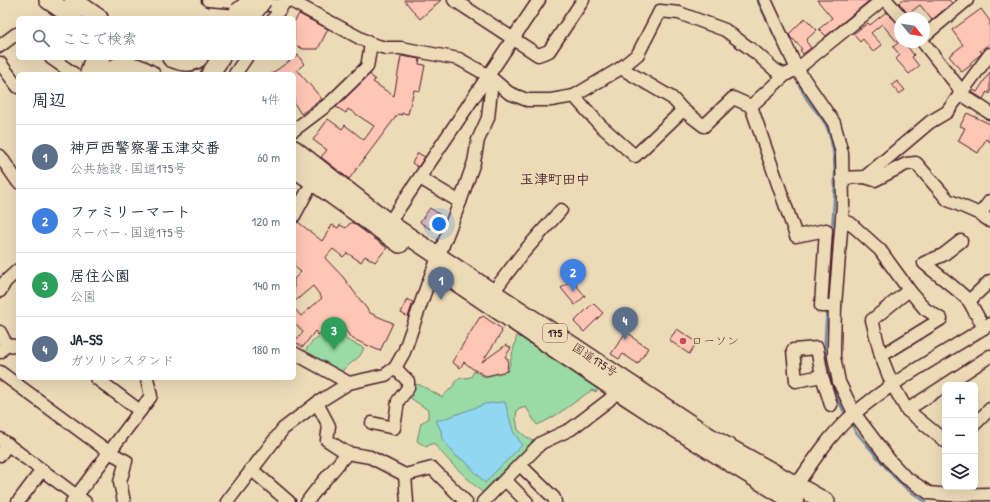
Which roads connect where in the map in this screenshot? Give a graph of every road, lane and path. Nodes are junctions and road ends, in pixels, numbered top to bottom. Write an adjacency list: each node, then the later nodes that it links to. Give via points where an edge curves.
1 (48, 0): 15 (highway)
2 (73, 0): 16 (highway)
3 (208, 0): 13 (street)
4 (253, 0): 18 (highway, bridge)
5 (263, 0): 17 (highway, bridge); 19 (highway, bridge)
6 (454, 0): 23 (street)
7 (539, 0): 23 (street)
8 (583, 0): 23 (street, via 549,51 538,55)
9 (765, 0): 41 (street)
10 (882, 0): 41 (street)
11 (886, 0): 14 (street)
12 (967, 0): 21 (street)
13 (286, 2): 20 (street); 24 (street)
14 (897, 12)
15 (71, 16)
16 (96, 16)
17 (241, 16)
18 (241, 16)
19 (256, 16)
20 (276, 16)
21 (930, 31)
22 (16, 34): 25 (street)
23 (513, 39): 54 (street)
24 (371, 44): 54 (street, via 458,59); 61 (street, via 367,67 331,102)
25 (0, 46)
26 (928, 48): 56 (street)
27 (990, 54): 56 (street)
28 (54, 60): 42 (street)
29 (90, 60): 43 (street)
30 (100, 60): 44 (highway)
31 (135, 60): 47 (highway)
32 (163, 60): 48 (highway)
33 (175, 60): 34 (highway, via 182,63)
34 (197, 60)
35 (212, 60): 49 (highway)
36 (220, 60): 50 (highway)
37 (229, 60): 51 (highway)
38 (245, 60): 52 (street)
39 (0, 63): 55 (street)
40 (621, 68): 53 (street, via 638,54 660,11 679,13 725,30); 57 (street); 59 (street, via 672,98)
41 (797, 69): 53 (street); 67 (street, via 834,123 842,153)
42 (71, 72)
43 (87, 72)
44 (98, 72)
45 (111, 72): 46 (highway, via 116,68 131,66)
46 (148, 72)
47 (155, 72)
48 (181, 72)
49 (202, 72)
50 (211, 72)
51 (220, 72)
52 (236, 72)
53 (785, 75): 58 (street)
54 (489, 76): 57 (street, via 509,93 527,100 551,100); 66 (street); 71 (street, via 491,90 488,118 478,140 474,162)
55 (16, 84)
56 (961, 94): 60 (street); 65 (street, via 947,112 930,122)
57 (574, 96): 59 (street, via 600,125 635,156)
58 (751, 106): 59 (street, via 733,98 704,126); 77 (street, via 796,236)
59 (682, 110)
60 (990, 113)
61 (296, 128)
62 (296, 151): 76 (highway, 国道175号 / 175)
63 (0, 156): 68 (street)
64 (296, 169): 69 (highway, 国道175号 / 175)
65 (865, 177): 67 (street); 74 (street, via 875,180 906,164 916,163 948,200)
66 (420, 178): 71 (street); 76 (street)
67 (842, 178): 75 (street)
68 (16, 179)
69 (314, 182): 73 (street); 76 (highway, 国道175号 / 175)
70 (990, 201): 74 (street)
71 (460, 202): 79 (street)
72 (561, 210): 84 (street)
73 (296, 212)
74 (985, 217)
75 (842, 225): 77 (street); 83 (street, via 850,223 880,250); 86 (street)
76 (386, 228): 79 (highway, 国道175号 / 175)
77 (826, 230): 86 (street, via 821,306)
78 (961, 241): 85 (street, via 943,255 924,263)
79 (436, 262): 84 (highway, 国道175号 / 175); 96 (street, via 404,352); 103 (highway, 国道175号 / 175)
80 (16, 272): 82 (street)
81 (990, 281): 85 (street)
82 (2, 283)
83 (909, 290): 94 (street, via 872,320); 94 (street, via 925,309 941,319)
84 (493, 292): 103 (highway, 国道175号 / 175)
85 (969, 301): 87 (street)
86 (835, 306): 90 (street)
87 (987, 326): 102 (street)
88 (0, 332): 91 (street)
89 (16, 347): 91 (street)
90 (834, 347): 92 (street); 109 (street, via 839,382)
91 (3, 348)
92 (817, 348): 98 (street); 98 (street, via 793,350 796,381)
93 (296, 354): 101 (street)
94 (881, 356): 102 (street)
95 (990, 356): 107 (street)
96 (395, 368): 101 (street, via 385,375); 111 (street, via 408,381 408,388 398,402 394,428)
97 (0, 372): 114 (street)
98 (822, 376): 105 (street)
99 (99, 380): 108 (street)
100 (147, 380): 108 (street, via 151,396)
101 (349, 383): 104 (street)
102 (892, 384): 107 (street); 109 (street)
103 (622, 386): 117 (street, via 609,400 571,429 541,443); 123 (highway, 国道175号 / 175, via 710,436)
104 (317, 403): 115 (street, via 329,426 327,440); 118 (street, via 283,429)
105 (831, 405)
106 (990, 409): 110 (street)
107 (907, 410): 112 (street)
108 (140, 411): 114 (street)
109 (854, 413): 123 (street, via 838,430); 124 (street, via 891,462)
110 (978, 421)
111 (372, 423)
112 (942, 439)
113 (4, 441): 116 (street); 119 (street)
114 (109, 452): 125 (street); 127 (street, via 126,461 120,482)
115 (347, 453): 120 (street, via 370,457); 130 (street)
116 (0, 455)
117 (520, 465): 121 (street); 135 (street, via 554,498)
118 (251, 469): 128 (street); 129 (street)
119 (42, 470): 125 (street); 126 (street)
120 (405, 475): 131 (street); 132 (street, via 432,468)
121 (505, 480): 133 (street); 134 (street)
122 (990, 494): 124 (street)
123 (790, 497): 136 (highway, 国道175号 / 175)
124 (927, 497)
125 (78, 500)
126 (18, 502)
127 (124, 502)
128 (227, 502)
129 (289, 502)
130 (306, 502)
131 (407, 502)
132 (466, 502)
133 (482, 502)
134 (527, 502)
135 (555, 502)
136 (826, 502)

